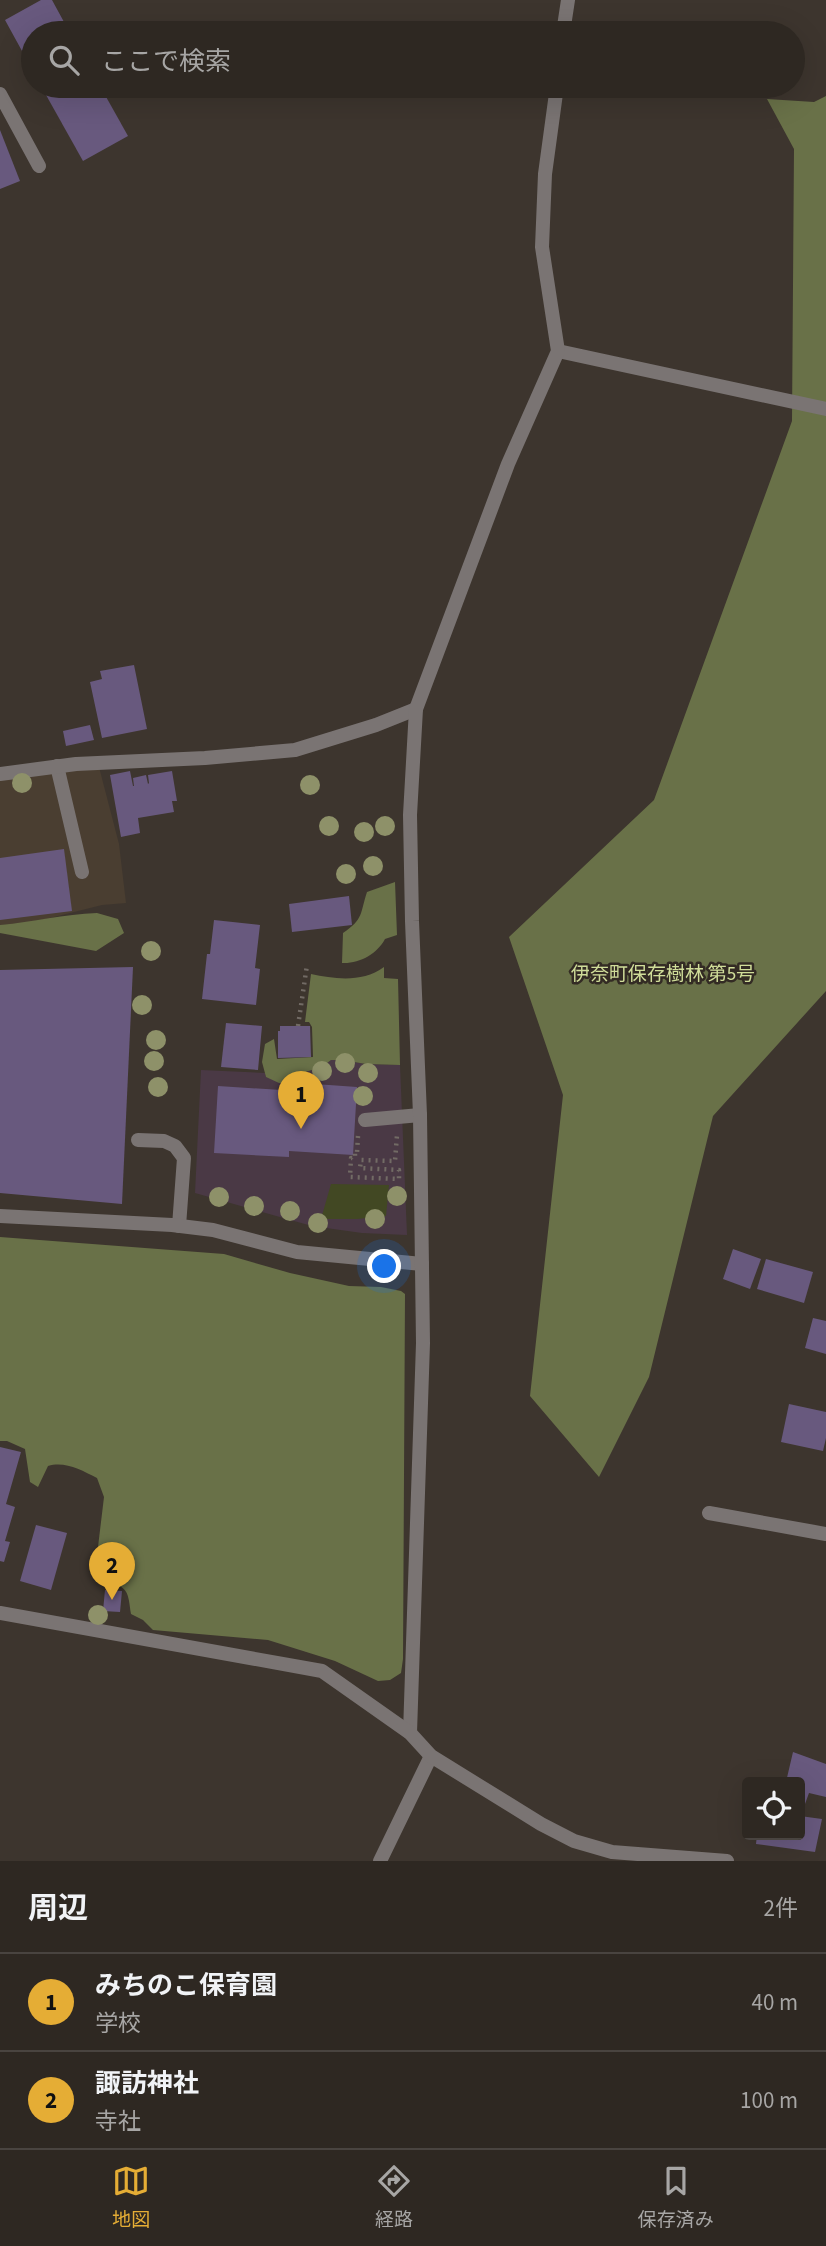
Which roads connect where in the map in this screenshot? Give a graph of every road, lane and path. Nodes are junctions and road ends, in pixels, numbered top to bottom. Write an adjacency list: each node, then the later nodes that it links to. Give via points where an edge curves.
1 (568, 0): 2 (street)
2 (565, 21)
3 (0, 94): 5 (street)
4 (555, 98): 6 (street, via 545,174 542,247)
5 (39, 166)
6 (558, 351): 7 (street); 8 (street, via 508,464)
7 (826, 409)
8 (416, 709): 9 (street, via 295,750); 14 (street, via 410,815)
9 (57, 766): 10 (street); 11 (street)
10 (0, 774)
11 (82, 872)
12 (307, 965): 13 (path)
13 (298, 1026)
14 (420, 1115): 15 (street); 20 (street)
15 (398, 1117): 16 (street); 16 (path, via 395,1161 361,1160 360,1168 399,1170 398,1179 350,1177 351,1158 358,1153 359,1125)
16 (365, 1120)
17 (138, 1140): 19 (street, via 164,1141 184,1158)
18 (0, 1216): 19 (street)
19 (179, 1226): 20 (street, via 297,1252)
20 (422, 1264): 24 (street)
21 (709, 1513): 22 (street)
22 (826, 1534)
23 (0, 1613): 24 (street, via 323,1671)
24 (410, 1733): 25 (street)
25 (431, 1756): 26 (street); 27 (street, via 574,1841 612,1852)
26 (380, 1861)
27 (727, 1861)

